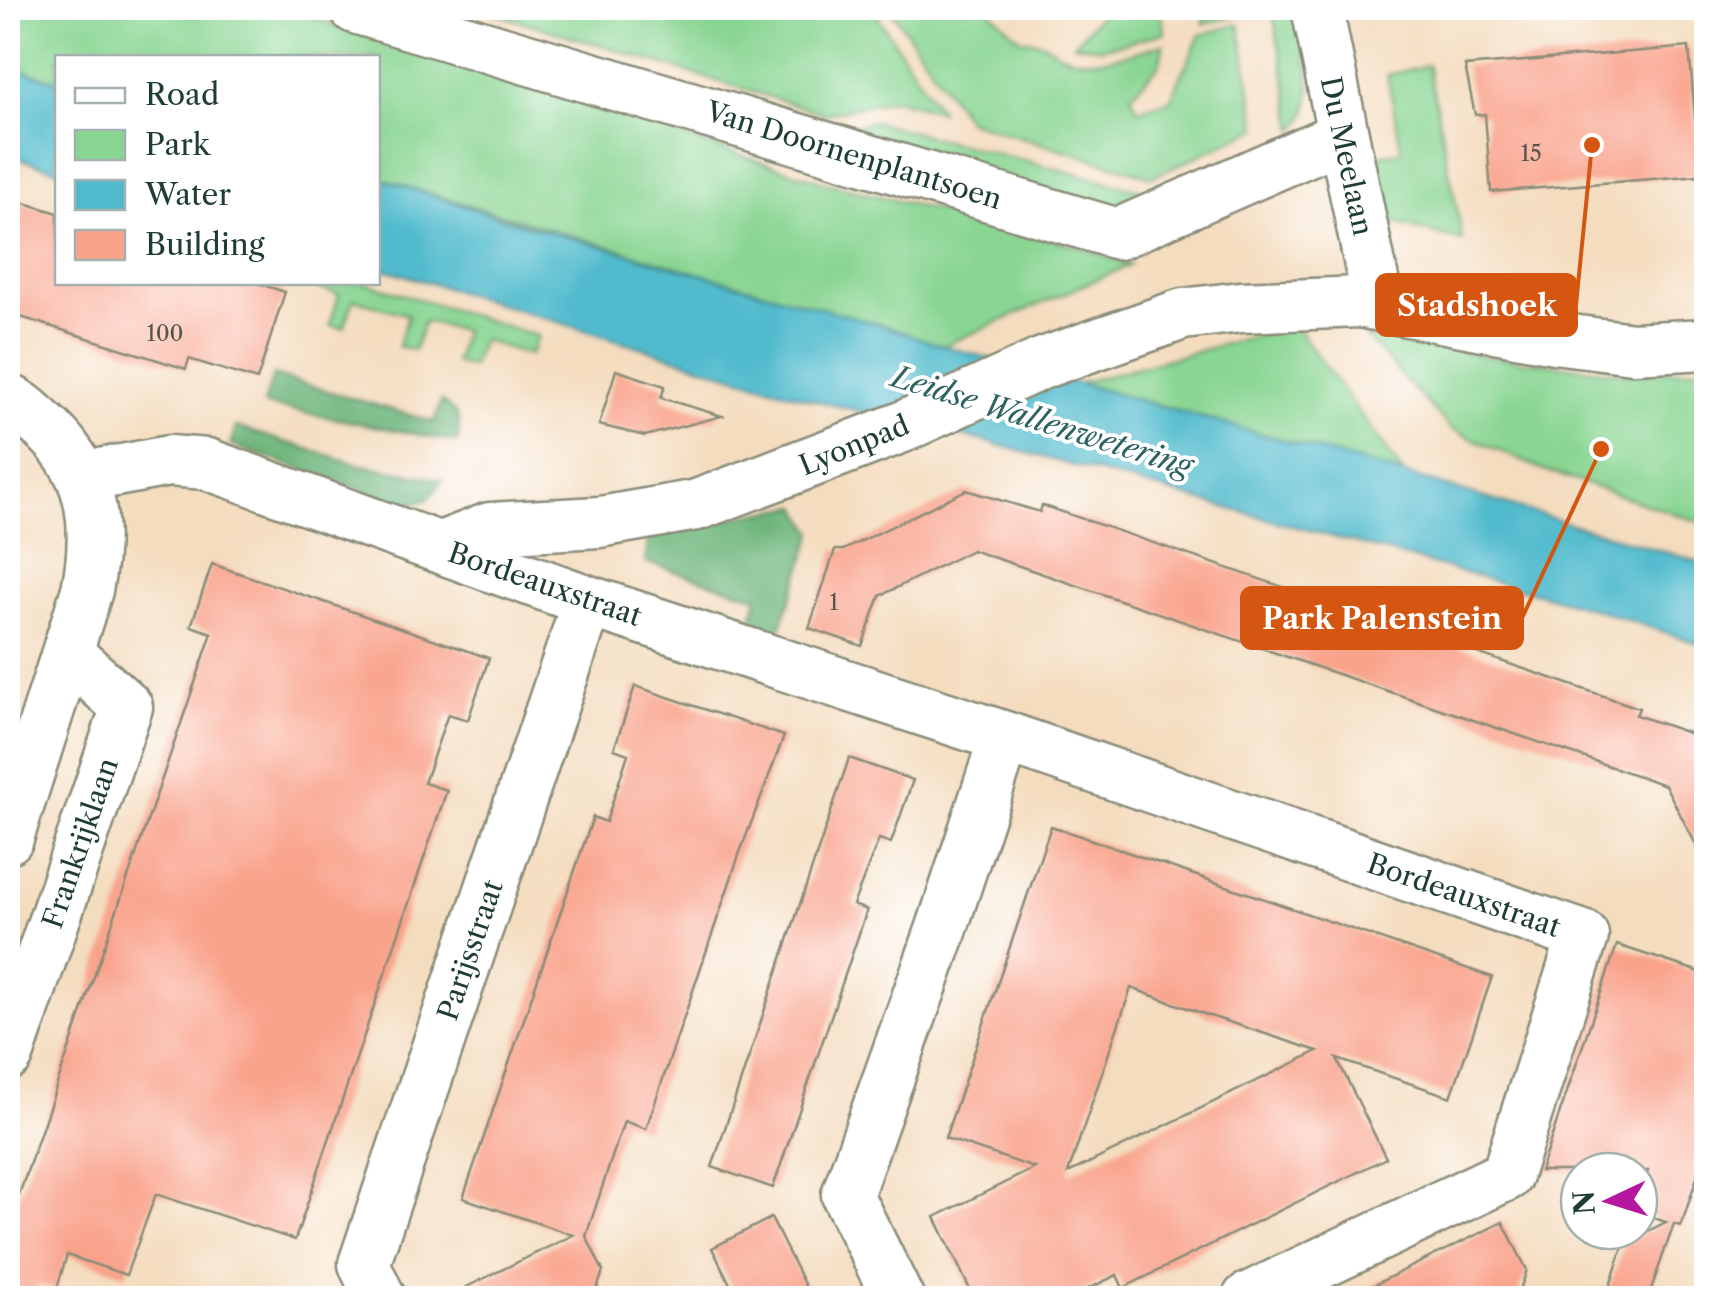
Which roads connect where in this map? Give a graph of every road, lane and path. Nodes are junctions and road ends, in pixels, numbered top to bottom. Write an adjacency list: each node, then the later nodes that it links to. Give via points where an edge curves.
1 (356, 8): 3 (street, Van Doornenplantsoen, via 1118,234)
2 (1317, 8): 3 (street, Du Meelaan)
3 (1342, 136): 4 (street, Du Meelaan)
4 (1378, 304): 5 (street, Lyonpad, via 1634,348); 8 (street, Lyonpad, via 1183,314 1043,363 900,428 697,505 600,522 490,528)
5 (1706, 344)
6 (8, 400): 7 (street, via 58,438)
7 (84, 477): 8 (street, Bordeauxstraat, via 169,461 207,464); 10 (street, via 96,547)
8 (441, 547): 9 (street, Bordeauxstraat)
9 (588, 601): 11 (street, Bordeauxstraat); 14 (street, Parijsstraat, via 364,1264)
10 (67, 654): 12 (street); 13 (street, Frankrijklaan, via 127,707)
11 (1005, 737): 15 (street, via 847,1195); 16 (street, Bordeauxstraat, via 1584,936 1507,1175)
12 (8, 838)
13 (8, 1055)
14 (380, 1298)
15 (898, 1298)
16 (1248, 1298)

